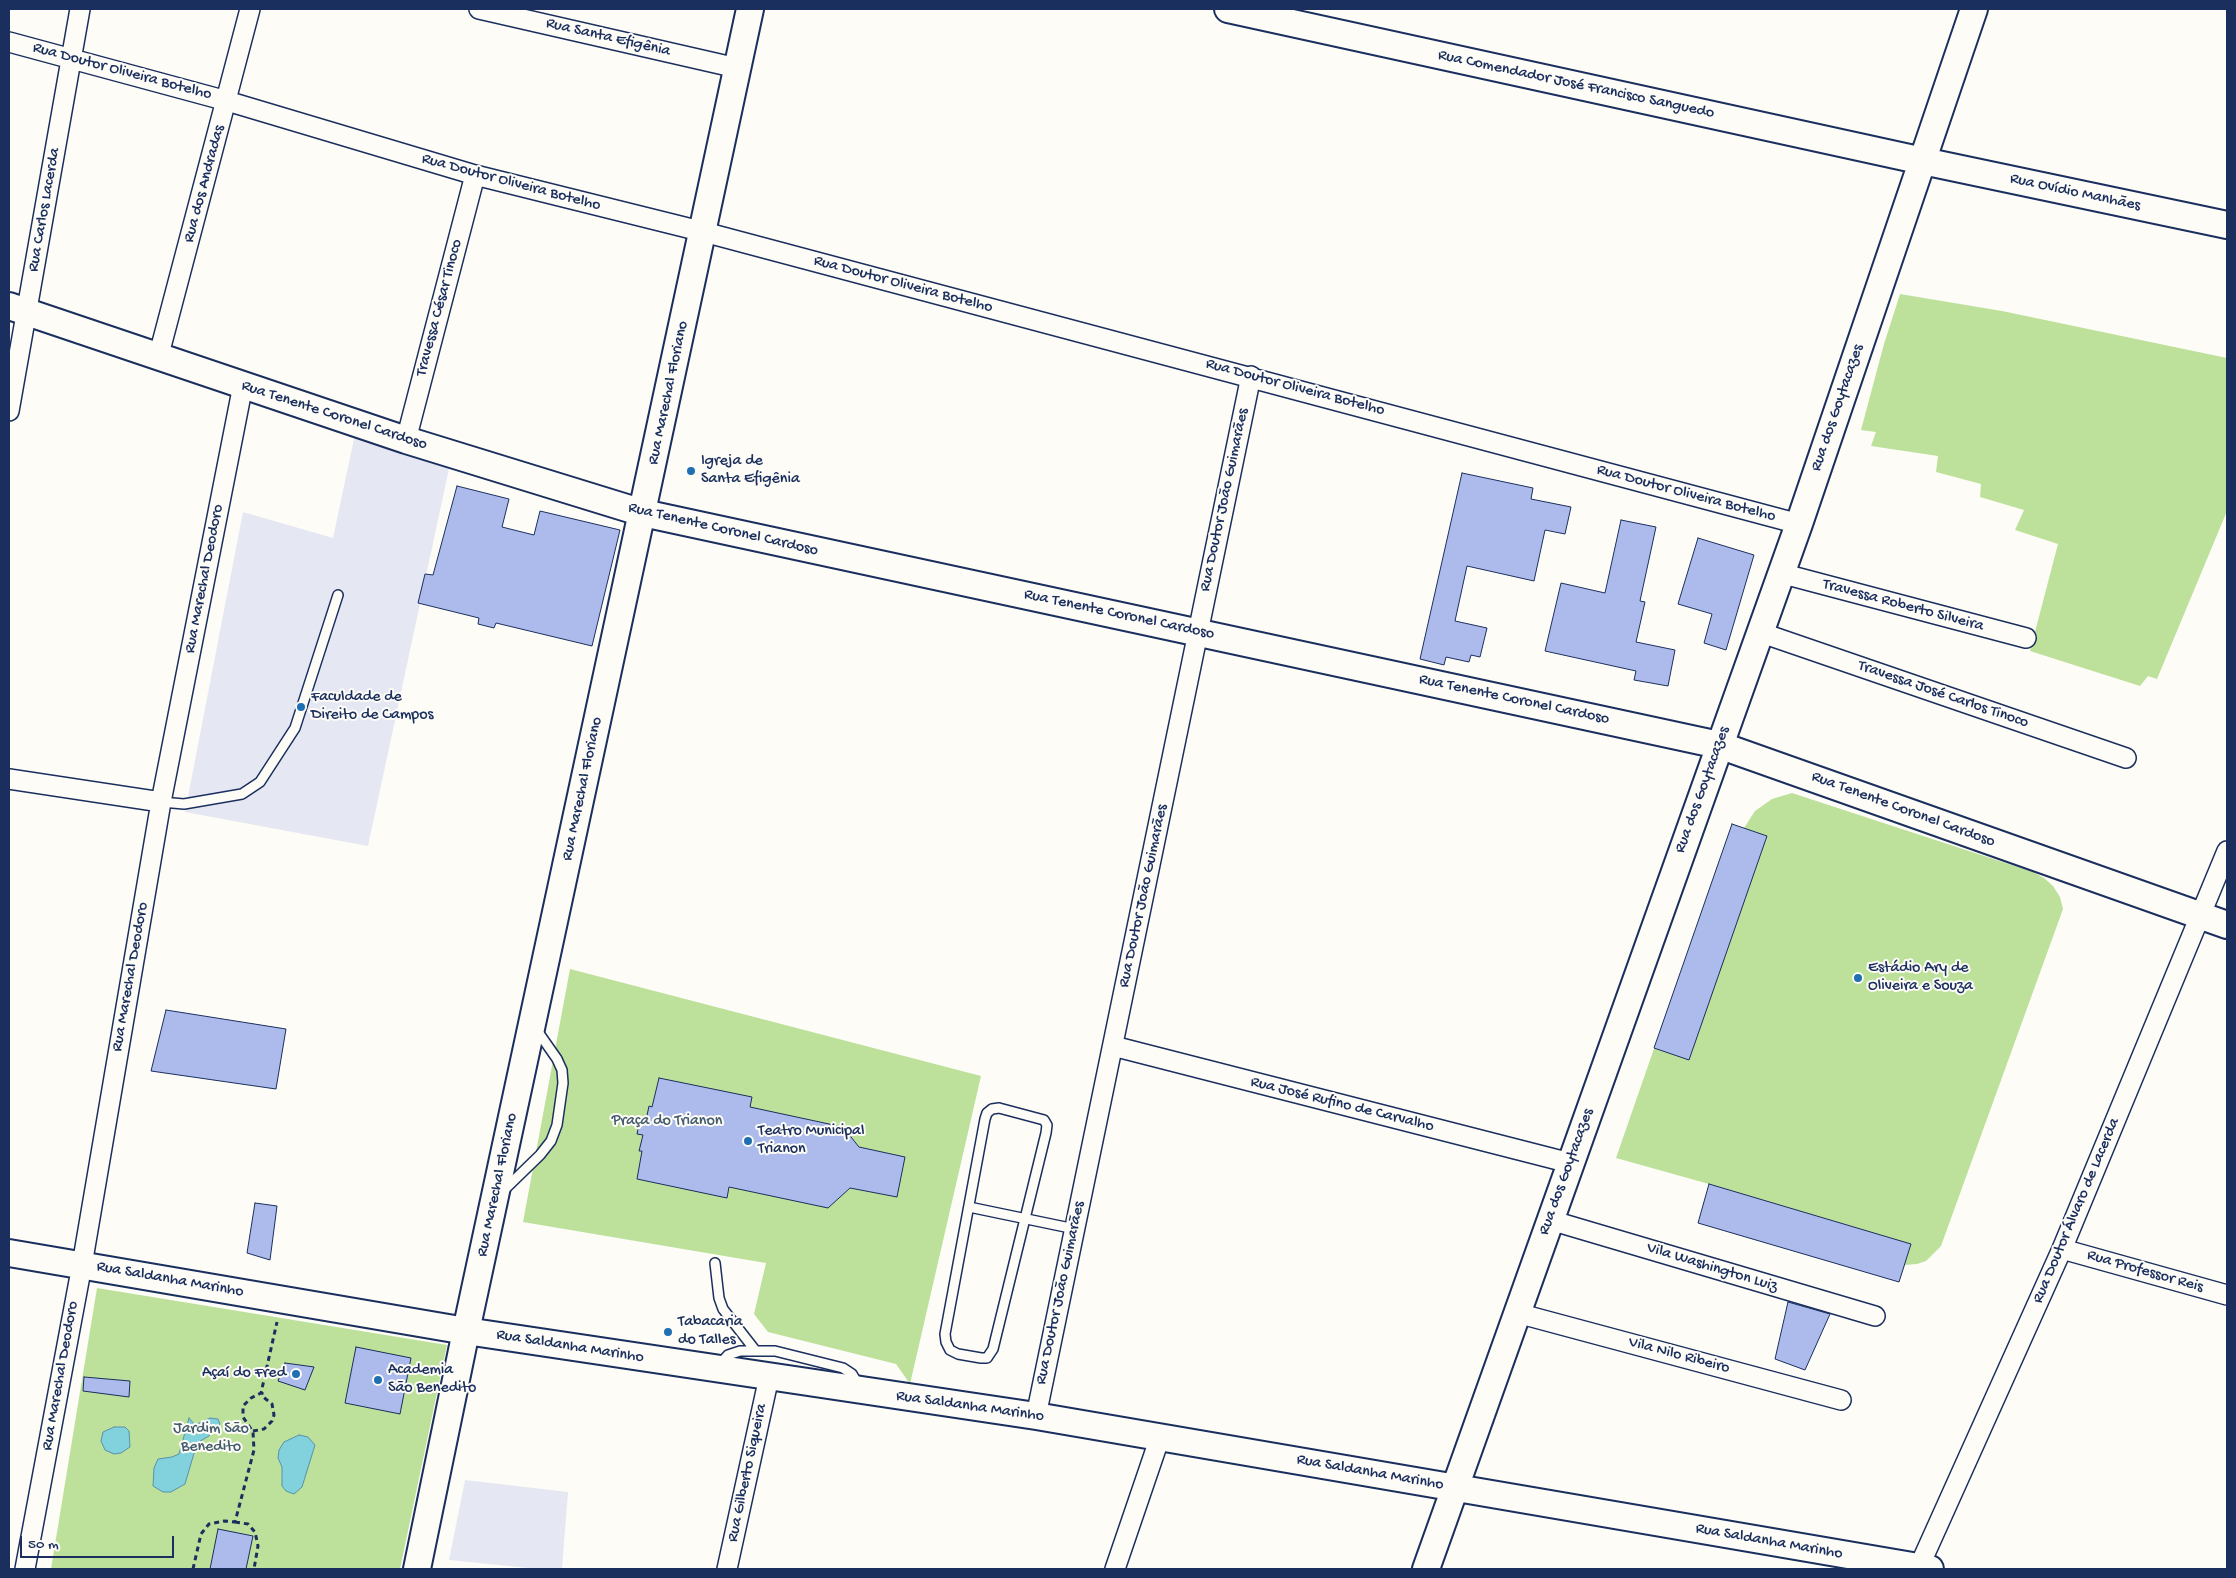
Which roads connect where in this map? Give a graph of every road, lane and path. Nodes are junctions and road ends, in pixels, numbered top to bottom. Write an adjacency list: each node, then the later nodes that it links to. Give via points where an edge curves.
1 (80, 9): 8 (street, Rua Carlos Lacerda)
2 (250, 9): 10 (street, Rua dos Andradas)
3 (479, 9): 9 (street, Rua Santa Efigênia)
4 (750, 9): 9 (main road, Rua Marechal Floriano)
5 (1228, 9): 11 (main road, Rua Comendador José Francisco Sanguedo)
6 (1974, 9): 11 (main road, Rua dos Goytacazes)
7 (9, 42): 8 (street, Rua Doutor Oliveira Botelho)
8 (71, 58): 10 (street, Rua Doutor Oliveira Botelho); 15 (street, Rua Carlos Lacerda)
9 (737, 68): 14 (main road, Rua Marechal Floriano)
10 (228, 101): 12 (street, Rua Doutor Oliveira Botelho); 16 (street, Rua dos Andradas)
11 (1923, 161): 13 (main road, Rua Ovídio Manhães); 22 (main road, Rua dos Goytacazes)
12 (475, 175): 14 (street, Rua Doutor Oliveira Botelho); 20 (street, Travessa César Tinoco)
13 (2227, 225)
14 (704, 232): 17 (street, Rua Doutor Oliveira Botelho); 21 (main road, Rua Marechal Floriano)
15 (18, 309): 16 (main road, Rua Tenente Coronel Cardoso); 19 (street, Rua Carlos Lacerda)
16 (158, 358): 18 (main road, Rua Tenente Coronel Cardoso)
17 (1251, 376): 22 (street, Rua Doutor Oliveira Botelho); 25 (street, Rua Doutor João Guimarães)
18 (243, 385): 20 (main road, Rua Tenente Coronel Cardoso); 31 (street, Rua Marechal Deodoro)
19 (9, 411)
20 (406, 440): 21 (main road, Rua Tenente Coronel Cardoso)
21 (643, 514): 25 (main road, Rua Tenente Coronel Cardoso); 35 (main road, Rua Marechal Floriano)
22 (1799, 524): 23 (main road, Rua dos Goytacazes)
23 (1780, 573): 26 (main road, Rua dos Goytacazes); 27 (street, Travessa Roberto Silveira)
24 (338, 595): 31 (lane, via 295,728 260,782 242,794 184,804)
25 (1198, 632): 28 (main road, Rua Tenente Coronel Cardoso); 36 (street, Rua Doutor João Guimarães)
26 (1760, 632): 28 (main road, Rua dos Goytacazes); 29 (street, Travessa José Carlos Tinoco)
27 (2026, 638)
28 (1719, 745): 33 (main road, Rua Tenente Coronel Cardoso); 37 (main road, Rua dos Goytacazes)
29 (2126, 758)
30 (9, 779): 31 (street)
31 (161, 802): 46 (street, Rua Marechal Deodoro)
32 (2227, 851): 33 (street, Rua Doutor Álvaro de Lacerda)
33 (2200, 916): 34 (main road, Rua Tenente Coronel Cardoso); 43 (street, Rua Doutor Álvaro de Lacerda)
34 (2227, 925)
35 (533, 1024): 38 (main road, Rua Marechal Floriano); 38 (lane, via 562,1070 557,1125 551,1141)
36 (1113, 1046): 37 (street, Rua José Rufino de Carvalho); 42 (street, Rua Doutor João Guimarães)
37 (1570, 1163): 41 (main road, Rua dos Goytacazes)
38 (495, 1200): 51 (main road, Rua Marechal Floriano)
39 (969, 1207): 40 (lane); 40 (lane, via 985,1119 992,1109 999,1108 1038,1117 1046,1125); 40 (lane, via 946,1334 950,1350 958,1354 987,1358 993,1349)
40 (1023, 1219): 42 (lane)
41 (1550, 1220): 49 (main road, Rua dos Goytacazes); 50 (street, Vila Washington Luiz)
42 (1075, 1229): 58 (street, Rua Doutor João Guimarães)
43 (2062, 1249): 47 (street, Rua Professor Reis); 63 (street, Rua Doutor Álvaro de Lacerda)
44 (9, 1253): 46 (main road, Rua Saldanha Marinho)
45 (715, 1263): 52 (lane, via 723,1309)
46 (82, 1265): 48 (main road, Rua Saldanha Marinho); 64 (street, Rua Marechal Deodoro)
47 (2227, 1295)
48 (282, 1299): 51 (main road, Rua Saldanha Marinho); 55 (path)
49 (1517, 1313): 57 (street, Vila Nilo Ribeiro); 61 (main road, Rua dos Goytacazes)
50 (1874, 1316)
51 (466, 1332): 53 (main road, Rua Saldanha Marinho); 67 (main road, Rua Marechal Floriano)
52 (755, 1350): 53 (lane, via 728,1355); 56 (lane, via 775,1350 843,1368 852,1374)
53 (716, 1369): 54 (main road, Rua Saldanha Marinho)
54 (769, 1377): 56 (main road, Rua Saldanha Marinho); 68 (street, Rua Gilberto Siqueira)
55 (262, 1389): 59 (path, via 262,1393 243,1406 243,1416); 59 (path, via 262,1396 272,1404 274,1415 264,1429)
56 (860, 1390): 58 (main road, Rua Saldanha Marinho)
57 (1841, 1400)
58 (1036, 1416): 60 (main road, Rua Saldanha Marinho)
59 (253, 1432): 62 (path, via 254,1450)
60 (1160, 1437): 61 (main road, Rua Saldanha Marinho); 69 (street)
61 (1455, 1488): 63 (main road, Rua Saldanha Marinho); 70 (main road, Rua dos Goytacazes)
62 (235, 1522): 65 (path, via 209,1524 201,1534); 66 (path, via 248,1524 255,1532 258,1546)
63 (1925, 1568)
64 (25, 1569)
65 (193, 1569)
66 (254, 1569)
67 (417, 1569)
68 (727, 1569)
69 (1115, 1569)
70 (1426, 1569)

